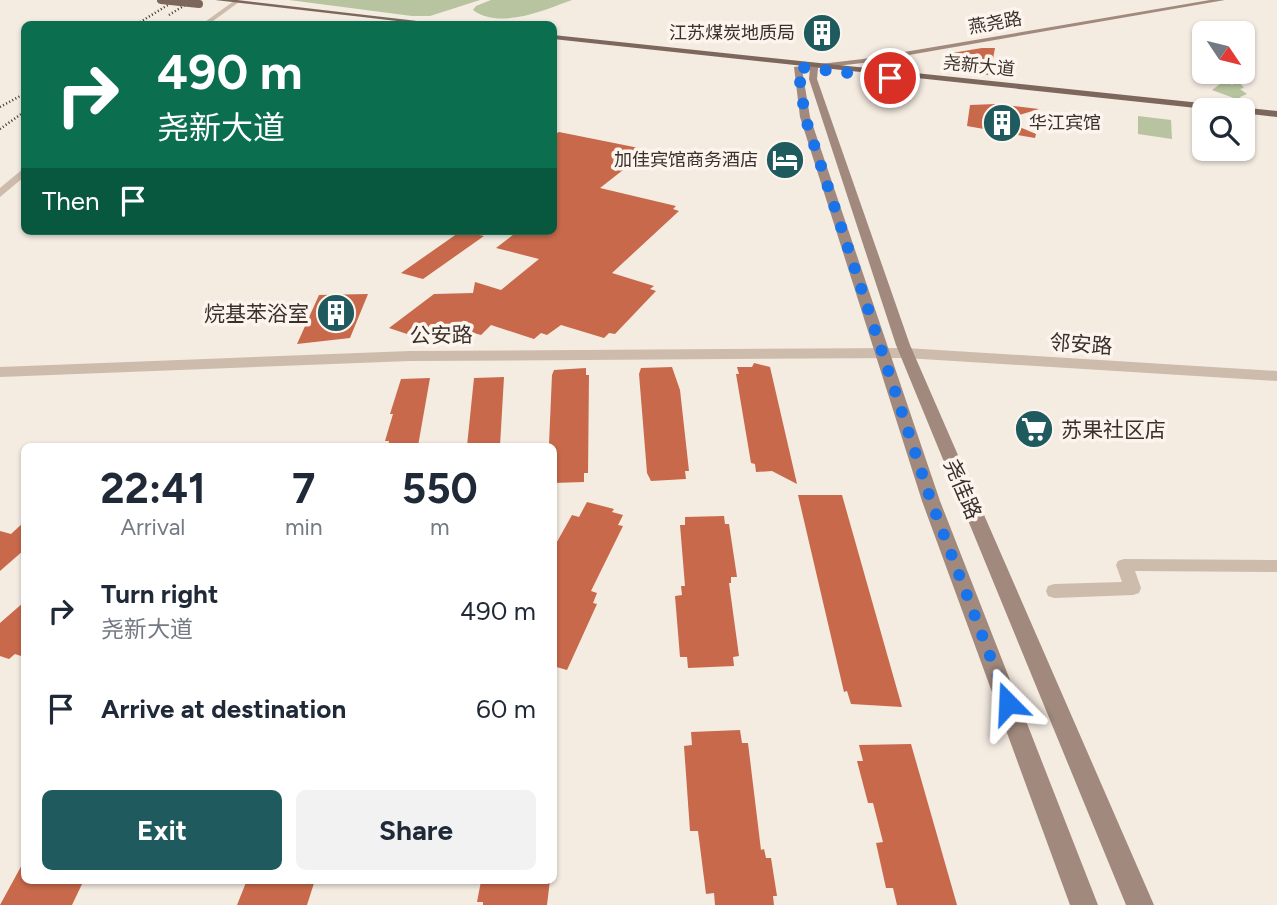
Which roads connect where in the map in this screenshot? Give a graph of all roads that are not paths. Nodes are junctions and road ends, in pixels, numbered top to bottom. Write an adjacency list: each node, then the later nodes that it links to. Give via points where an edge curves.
1 (161, 0): 6 (main road, bridge)
2 (218, 0): 5 (main road)
3 (1222, 0): 13 (main road, 燕尧路, via 863,61)
4 (251, 1): 5 (street); 10 (main road)
5 (238, 3): 6 (main road); 8 (street); 9 (main road)
6 (227, 7): 7 (street)
7 (209, 21)
8 (222, 21)
9 (367, 21)
10 (414, 21)
11 (557, 39): 13 (main road, 尧新大道)
12 (557, 39): 13 (main road, 尧新大道)
13 (809, 66): 14 (main road, 尧新大道); 15 (main road, 尧新大道); 20 (main road, 尧佳路, via 805,117); 21 (main road, 尧佳路)
14 (1192, 112)
15 (1277, 114)
16 (1255, 118): 17 (main road)
17 (1277, 121)
18 (21, 174): 19 (street)
19 (0, 194)
20 (883, 353): 21 (street, 邻安路); 22 (street, 公安路, via 410,356); 26 (main road, 尧佳路, via 931,501)
21 (906, 353): 23 (street, 邻安路); 27 (main road, 尧佳路)
22 (0, 372)
23 (1277, 376)
24 (1277, 566): 25 (street, via 1124,565 1133,588)
25 (1054, 590)
26 (1084, 905)
27 (1140, 905)

